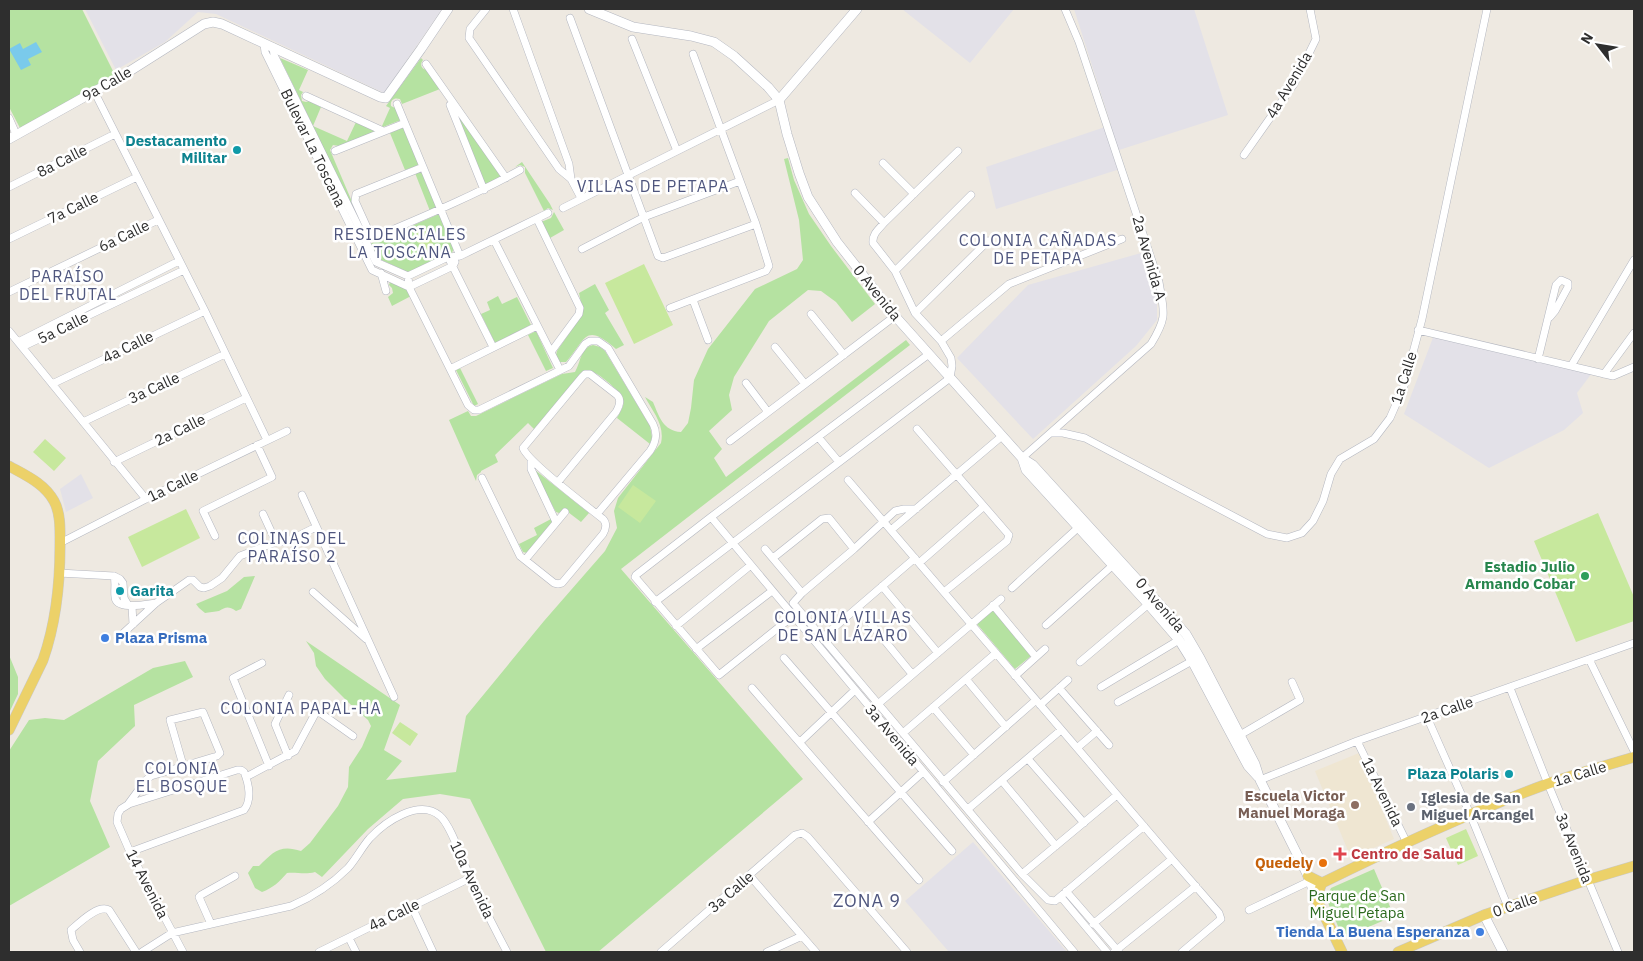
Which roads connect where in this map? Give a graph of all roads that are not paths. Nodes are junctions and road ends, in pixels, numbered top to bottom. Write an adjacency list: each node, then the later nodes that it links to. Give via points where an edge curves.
1 (448, 9): 11 (main road, via 386,98)
2 (486, 9): 35 (street, via 470,29 469,38 560,169)
3 (513, 9): 35 (street, via 569,164)
4 (589, 9): 17 (main road, via 633,27 714,42 761,80)
5 (857, 9): 17 (main road)
6 (1065, 9): 104 (street, 2a Avenida A, via 1159,282 1164,315 1150,344)
7 (1310, 9): 28 (street, 4a Avenida, via 1316,39 1294,84)
8 (1487, 9): 77 (street, 1a Calle)
9 (570, 18): 32 (street)
10 (632, 39): 26 (street)
11 (269, 46): 24 (main road, 9a Calle, via 222,24 204,24 122,76); 60 (street, Bulevar La Toscana, via 376,262); 64 (street, Bulevar La Toscana, via 265,52 372,270)
12 (693, 54): 21 (street)
13 (426, 64): 14 (street)
14 (445, 93): 34 (street); 38 (street)
15 (306, 96): 22 (street)
16 (98, 99): 23 (street)
17 (779, 100): 21 (street); 74 (main road, 0 Avenida, via 808,197 837,242)
18 (396, 104): 20 (street)
19 (9, 118): 24 (street)
20 (405, 123): 22 (street); 30 (street)
21 (721, 130): 26 (street); 36 (street)
22 (383, 131): 25 (street)
23 (115, 134): 33 (street); 37 (street, 8a Calle)
24 (13, 136)
25 (335, 150)
26 (677, 151): 32 (street)
27 (958, 151): 40 (street)
28 (1244, 155)
29 (883, 163): 40 (street)
30 (423, 167): 44 (street); 44 (street, via 355,196 368,232 380,235)
31 (520, 170): 34 (street)
32 (629, 174): 42 (street); 46 (street)
33 (137, 177): 48 (street); 51 (street, 7a Calle)
34 (506, 178): 38 (street)
35 (571, 179): 42 (street)
36 (740, 181): 46 (street); 50 (street)
37 (9, 187)
38 (484, 190): 44 (street)
39 (855, 193): 49 (street)
40 (914, 194): 49 (street)
41 (971, 195): 63 (street)
42 (581, 198): 43 (street)
43 (562, 208)
44 (441, 209): 56 (street)
45 (548, 214): 47 (street)
46 (644, 217): 50 (street, via 656,254 663,258); 55 (street)
47 (537, 219): 53 (street); 85 (street, via 580,308)
48 (158, 220): 59 (street); 68 (street, 6a Calle)
49 (884, 223): 63 (street, via 874,234 873,243)
50 (756, 224): 69 (street, via 770,264 768,269)
51 (9, 239)
52 (1122, 239): 81 (street, via 1009,284)
53 (494, 240): 56 (street); 76 (street)
54 (988, 241): 72 (street)
55 (582, 249)
56 (460, 256): 57 (street); 61 (street)
57 (448, 257): 61 (street); 65 (street)
58 (1634, 260): 90 (street)
59 (179, 261): 62 (street); 82 (street, 5a Calle)
60 (383, 266): 64 (street); 65 (street)
61 (453, 266): 66 (street); 83 (street)
62 (184, 270): 71 (street); 82 (street, 5a Calle)
63 (895, 271): 72 (street)
64 (380, 274): 66 (street, Bulevar La Toscana); 67 (street)
65 (408, 276): 66 (street)
66 (409, 286): 92 (street)
67 (386, 291)
68 (9, 292)
69 (693, 300): 70 (street); 80 (street)
70 (670, 308)
71 (204, 311): 86 (street); 97 (street, 4a Calle)
72 (915, 313): 81 (street)
73 (811, 314): 88 (street)
74 (895, 316): 87 (main road, 0 Avenida); 88 (street)
75 (1550, 317): 89 (street)
76 (537, 326): 83 (street); 85 (street)
77 (1418, 330): 89 (street); 104 (street, 1a Calle, via 1404,386 1390,418 1374,439 1340,459 1313,521 1302,533 1287,538 1267,534 1085,438)
78 (9, 331): 82 (street)
79 (1634, 333): 94 (street)
80 (708, 340)
81 (941, 342): 95 (street, via 951,358)
82 (20, 345): 97 (street)
83 (493, 347): 92 (street)
84 (776, 347): 98 (street)
85 (551, 352): 93 (street)
86 (225, 354): 99 (street); 101 (street, 3a Calle)
87 (929, 354): 95 (main road, 0 Avenida); 106 (street)
88 (844, 355): 98 (street)
89 (1538, 359): 90 (street)
90 (1571, 366): 94 (street)
91 (1634, 366): 94 (street, via 1613,376)
92 (450, 369): 93 (street, via 469,406 476,410)
93 (560, 370): 125 (street, via 571,364 585,344 596,341 604,344 656,431 654,445)
94 (1604, 374)
95 (950, 378): 105 (main road, 0 Avenida); 113 (street)
96 (746, 383): 100 (street)
97 (52, 384): 101 (street)
98 (805, 384): 100 (street)
99 (246, 398): 107 (street); 112 (street, 2a Calle)
100 (768, 412): 108 (street)
101 (83, 422): 112 (street)
102 (917, 429): 115 (street)
103 (287, 431): 107 (street, 1a Calle)
104 (1051, 433): 110 (street, 2a Avenida A)
105 (1002, 436): 110 (main road, 0 Avenida); 115 (street)
106 (819, 438): 113 (street); 126 (street)
107 (267, 440): 109 (street, 1a Calle)
108 (730, 441)
109 (257, 446): 120 (street, 1a Calle); 133 (street, via 272,477 203,511)
110 (1022, 458): 129 (main road, 0 Avenida, via 1033,465); 131 (main road, 0 Avenida, via 1026,470)
111 (532, 459): 118 (street); 118 (street, via 523,448 583,375 592,374 617,395 620,402 616,412); 127 (street, via 531,469)
112 (114, 462): 120 (street)
113 (839, 462): 136 (street)
114 (9, 466): 135 (main road, via 38,484 54,501 59,515)
115 (956, 476): 121 (street); 122 (street)
116 (482, 478): 140 (street, via 520,556)
117 (848, 480): 128 (street)
118 (558, 482): 125 (street)
119 (302, 495): 130 (street)
120 (146, 499): 135 (street, 1a Calle)
121 (983, 507): 141 (street); 149 (street, via 1009,538)
122 (916, 509): 128 (street, via 895,511); 132 (street)
123 (565, 512): 127 (street)
124 (263, 514): 134 (street)
125 (597, 514): 140 (street, via 604,520 605,531 562,583 554,583)
126 (711, 517): 136 (street, 3a Avenida); 153 (street, via 636,575)
127 (556, 522): 140 (street)
128 (884, 522): 132 (street); 138 (street)
129 (1085, 522): 131 (street); 152 (main road, 0 Avenida)
130 (316, 527): 134 (street, via 286,542); 166 (street)
131 (1078, 528): 143 (main road, 0 Avenida); 146 (street)
132 (891, 530): 141 (street)
133 (216, 536)
134 (276, 542): 154 (street, via 240,556 222,578 210,586 200,587 189,580)
135 (60, 543): 144 (main road)
136 (733, 543): 142 (street, 3a Avenida); 153 (street)
137 (765, 549): 139 (street)
138 (854, 549): 139 (street, via 829,518 825,518); 150 (street)
139 (772, 558): 150 (street)
140 (525, 560)
141 (917, 561): 145 (street); 149 (street)
142 (751, 565): 147 (street, 3a Avenida); 162 (street)
143 (1112, 566): 152 (main road, 0 Avenida); 161 (street)
144 (59, 572): 156 (street, via 114,576 115,599 119,604); 197 (main road, via 47,648)
145 (882, 586): 157 (street); 170 (street)
146 (1012, 588)
147 (772, 591): 158 (street, 3a Avenida); 168 (street)
148 (313, 592): 166 (street)
149 (944, 592): 160 (street)
150 (802, 594): 164 (street, via 793,603)
151 (1001, 599): 155 (street)
152 (1152, 601): 165 (main road, 0 Avenida); 176 (street); 201 (main road, 0 Avenida, via 1177,623 1194,647)
153 (655, 602): 162 (street)
154 (156, 603): 156 (street); 159 (street)
155 (993, 605): 160 (street); 172 (street)
156 (130, 606): 159 (street)
157 (858, 608): 164 (street); 178 (street)
158 (794, 616): 168 (street, via 719,675); 187 (street, 3a Avenida)
159 (133, 624): 163 (street)
160 (971, 624): 170 (street); 171 (street)
161 (1046, 625)
162 (676, 626): 168 (street)
163 (118, 638)
164 (822, 638): 192 (street)
165 (1179, 640): 175 (main road, 0 Avenida); 183 (street)
166 (368, 641): 189 (street)
167 (1634, 643): 174 (street, 2a Calle)
168 (696, 649)
169 (1045, 649): 172 (street)
170 (938, 653): 178 (street)
171 (996, 653): 179 (street); 180 (street)
172 (1036, 657): 179 (street)
173 (784, 658): 194 (street)
174 (1590, 659): 186 (street, 2a Calle); 207 (street)
175 (1192, 661): 190 (street); 216 (main road, 0 Avenida, via 1248,766)
176 (1080, 662)
177 (262, 663): 213 (street, via 234,676 233,681)
178 (912, 674): 192 (street)
179 (1016, 676): 191 (street)
180 (966, 679): 193 (street); 196 (street)
181 (1068, 680): 185 (street)
182 (1292, 682): 201 (street, via 1300,700)
183 (1101, 687)
184 (752, 688): 204 (street)
185 (1059, 688): 191 (street); 199 (street)
186 (1510, 688): 195 (street, 2a Calle); 219 (street, 3a Avenida)
187 (855, 690): 194 (street); 214 (street, 3a Avenida)
188 (289, 695): 209 (street, via 275,724)
189 (394, 697)
190 (1118, 702)
191 (1038, 703): 196 (street); 198 (street)
192 (878, 704): 200 (street)
193 (933, 707): 200 (street); 208 (street)
194 (831, 713): 204 (street); 220 (street)
195 (1428, 717): 203 (street, 2a Calle); 224 (street)
196 (1006, 727): 208 (street)
197 (9, 730)
198 (1061, 730): 206 (street); 211 (street)
199 (1097, 731): 205 (street); 206 (street)
200 (903, 733): 218 (street)
201 (1240, 735): 216 (main road, 0 Avenida)
202 (353, 736): 209 (street, via 316,712 299,745)
203 (1358, 741): 216 (street, 2a Calle); 228 (street, 1a Avenida)
204 (800, 742): 225 (street)
205 (1109, 745)
206 (1077, 748): 221 (street)
207 (1634, 751)
208 (974, 755): 218 (street)
209 (288, 756): 213 (street)
210 (1634, 757): 219 (main road, 1a Calle)
211 (1028, 759): 217 (street); 226 (street)
212 (183, 765): 212 (street, via 220,753 203,712 170,720); 222 (street, via 151,776)
213 (269, 766): 215 (street)
214 (923, 772): 220 (street); 268 (street, 3a Avenida)
215 (246, 778): 222 (street, via 241,770 237,770); 231 (street, via 249,799 244,810)
216 (1260, 780): 238 (main road, 0 Avenida)
217 (1002, 781): 223 (street); 229 (street)
218 (943, 782): 223 (street)
219 (1548, 784): 224 (main road, 1a Calle); 240 (street, 3a Avenida)
220 (901, 792): 225 (street); 230 (street)
221 (1117, 795): 226 (street); 227 (street)
222 (129, 804): 231 (street, 14 Avenida, via 121,809 117,822)
223 (968, 809): 234 (street)
224 (1470, 814): 228 (main road, 1a Calle); 247 (street)
225 (868, 822): 239 (street)
226 (1084, 823): 229 (street)
227 (1144, 826): 232 (street); 243 (street)
228 (1407, 843): 241 (main road, 1a Calle)
229 (1056, 846): 234 (street)
230 (952, 851)
231 (130, 852): 252 (street, 14 Avenida)
232 (1172, 859): 242 (street); 251 (street)
233 (1634, 866): 240 (main road, 0 Calle)
234 (1022, 874): 244 (street, via 1048,900 1055,901)
235 (235, 876): 250 (street, via 198,897)
236 (750, 876): 253 (street); 264 (street, 3a Calle); 267 (street, 3a Calle, via 795,835 802,833)
237 (470, 878): 246 (street, 4a Calle); 250 (street, 10a Avenida, via 442,816 423,810 406,812 378,830 347,868 306,900); 263 (street, 10a Avenida)
238 (1309, 879): 241 (main road); 245 (main road, 0 Avenida); 248 (street)
239 (919, 880)
240 (1587, 880): 247 (main road, 0 Calle); 274 (street, 3a Avenida)
241 (1322, 883): 245 (main road)
242 (1196, 886): 255 (street); 270 (street, via 1221,919)
243 (1066, 891): 244 (street); 251 (street)
244 (1060, 896): 269 (street)
245 (1316, 898): 271 (main road, 0 Avenida)
246 (412, 907): 254 (street, 4a Calle); 262 (street)
247 (1508, 907): 249 (main road, 0 Calle)
248 (1249, 910)
249 (1484, 915): 272 (main road, 0 Calle); 273 (main road)
250 (211, 924): 252 (street)
251 (1093, 924): 255 (street)
252 (172, 934): 258 (street); 259 (street, 14 Avenida)
253 (802, 936): 265 (street); 266 (street)
254 (349, 938): 260 (street, 4a Calle); 261 (street)
255 (1116, 951)
256 (80, 952): 257 (street, via 72,940 71,930 102,908 108,910)
257 (136, 952)
258 (142, 952)
259 (183, 952)
260 (318, 952)
261 (356, 952)
262 (433, 952)
263 (507, 952)
264 (661, 952)
265 (767, 952)
266 (816, 952)
267 (907, 952)
268 (1074, 952)
269 (1107, 952)
270 (1182, 952)
271 (1342, 952)
272 (1398, 952)
273 (1503, 952)
274 (1618, 952)

